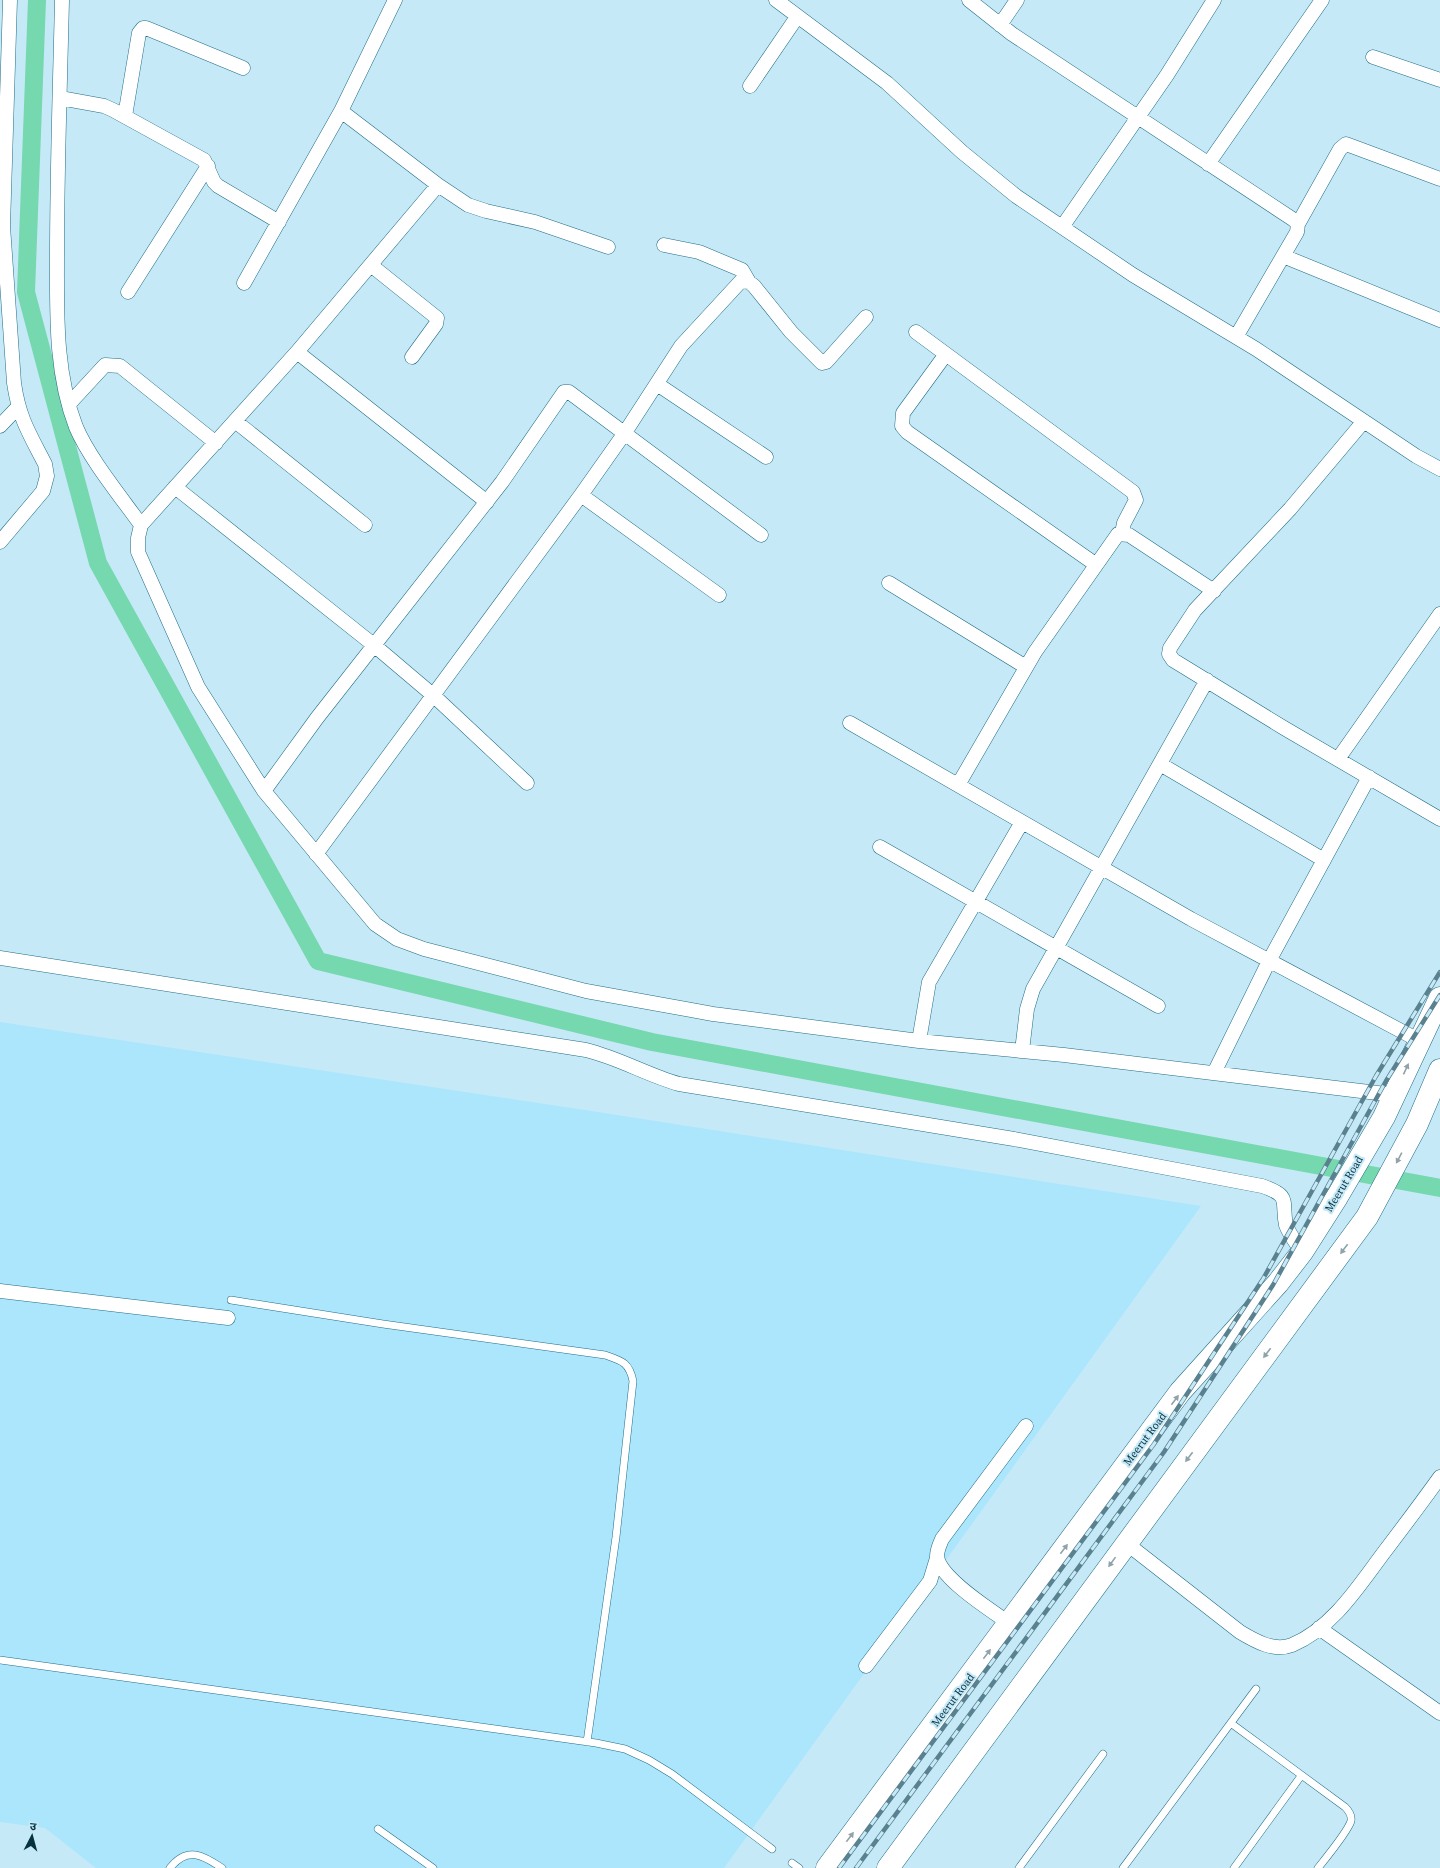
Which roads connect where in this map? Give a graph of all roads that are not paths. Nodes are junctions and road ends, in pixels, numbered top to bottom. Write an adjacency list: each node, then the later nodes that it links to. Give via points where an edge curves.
1 (10, 0): 11 (street)
2 (62, 0): 17 (street)
3 (395, 0): 18 (street)
4 (776, 0): 9 (street)
5 (969, 0): 10 (street)
6 (1017, 0): 10 (street)
7 (1214, 0): 20 (street)
8 (1322, 0): 21 (street)
9 (797, 17): 15 (street); 27 (street, via 887,83 962,152 1016,196)
10 (1000, 24): 20 (street)
11 (4, 30): 16 (street)
12 (1373, 57): 14 (street)
13 (243, 68): 19 (street, via 143,28 139,33)
14 (1440, 80)
15 (750, 86)
16 (3, 94): 34 (street)
17 (60, 98): 19 (street, via 104,106); 44 (street, via 56,315 64,388)
18 (341, 111): 24 (street); 25 (street)
19 (125, 116): 22 (street, via 204,160)
20 (1137, 117): 21 (street); 27 (street)
21 (1208, 164): 26 (street)
22 (208, 166): 25 (street, via 218,186); 35 (street)
23 (1440, 179): 26 (street, via 1346,144 1340,149)
24 (438, 185): 29 (street, via 476,208 535,222); 31 (street)
25 (279, 222): 33 (street)
26 (1298, 224): 30 (street, via 1297,232)
27 (1062, 227): 39 (street, via 1133,275)
28 (664, 245): 32 (street, via 699,252 742,270)
29 (608, 247)
30 (1283, 256): 37 (street); 39 (street)
31 (372, 266): 40 (street); 42 (street, via 436,318 436,324)
32 (749, 282): 36 (street, via 791,332 822,363 826,362); 43 (street, via 741,281 687,338)
33 (244, 283)
34 (3, 286): 45 (street)
35 (128, 292)
36 (866, 317)
37 (1440, 320)
38 (916, 332): 41 (street)
39 (1236, 337): 47 (street)
40 (297, 352): 46 (street); 55 (street)
41 (946, 354): 58 (street, via 1132,492 1136,500 1124,523); 61 (street, via 903,413 902,426)
42 (412, 357)
43 (657, 384): 49 (street); 51 (street)
44 (69, 404): 50 (street, via 105,365 120,366); 56 (street, via 77,428 92,455)
45 (18, 407): 48 (street); 60 (street, via 23,424 45,464 47,476 43,491)
46 (235, 421): 50 (street); 57 (street)
47 (1364, 421): 52 (street); 63 (street, via 1290,509)
48 (0, 426)
49 (624, 434): 54 (street); 55 (street, via 569,392 564,392); 59 (street)
50 (216, 443): 53 (street)
51 (766, 457)
52 (1440, 469)
53 (175, 488): 56 (street); 66 (street)
54 (581, 495): 64 (street); 69 (street)
55 (486, 502): 66 (street)
56 (141, 525): 76 (street, via 138,552 198,687)
57 (365, 526)
58 (1122, 533): 61 (street, via 1112,539); 63 (street, via 1129,535)
59 (762, 535)
60 (0, 542)
61 (1095, 564): 67 (street)
62 (889, 583): 67 (street)
63 (1214, 591): 68 (street, via 1195,610 1170,648 1173,660)
64 (719, 595)
65 (1440, 614): 71 (street)
66 (375, 646): 69 (street); 76 (street, via 317,718)
67 (1026, 667): 75 (street)
68 (1206, 680): 71 (street); 72 (street)
69 (434, 696): 74 (street); 80 (street)
70 (850, 723): 75 (street)
71 (1338, 759): 73 (street)
72 (1160, 764): 81 (street); 82 (street)
73 (1369, 777): 77 (street); 81 (street)
74 (527, 783)
75 (958, 785): 78 (street)
76 (264, 791): 80 (street)
77 (1440, 819)
78 (1022, 822): 82 (street); 83 (street)
79 (880, 847): 83 (street)
80 (316, 854): 89 (street, via 375,924 397,939 424,949 586,991 713,1014)
81 (1324, 860): 86 (street)
82 (1101, 867): 84 (street); 86 (street)
83 (975, 903): 84 (street); 89 (street, via 929,982)
84 (1056, 949): 88 (street); 91 (street, via 1029,998)
85 (0, 958): 95 (street, via 586,1050 604,1054 658,1078 679,1084 1014,1139 1262,1186 1277,1191 1282,1197 1286,1206 1287,1227)
86 (1270, 961): 90 (street); 93 (street)
87 (1440, 998): 90 (highway, Meerut Road)
88 (1158, 1006)
89 (919, 1041): 91 (street)
90 (1420, 1041): 94 (highway, Meerut Road, one-way to 90)
91 (1022, 1051): 93 (street)
92 (1440, 1070): 101 (highway, one-way to 101, via 1417,1124 1368,1217)
93 (1214, 1073): 94 (street)
94 (1394, 1095): 95 (highway, Meerut Road, via 1384,1117)
95 (1302, 1252): 103 (highway, Meerut Road, one-way to 95, via 1180,1392 1278,1283)
96 (0, 1291): 98 (street)
97 (231, 1300): 110 (lane, via 383,1324 605,1354 621,1360 630,1369 633,1381 616,1537)
98 (228, 1318)
99 (1026, 1426): 102 (street, via 942,1538)
100 (1440, 1477): 104 (street, via 1359,1586)
101 (1126, 1543): 104 (street, via 1240,1632 1258,1643 1291,1646); 121 (highway, one-way to 121)
102 (937, 1558): 103 (street, via 954,1583); 106 (street, via 930,1581)
103 (1009, 1623): 120 (highway, Meerut Road, one-way to 103)
104 (1319, 1628): 108 (street)
105 (0, 1660): 110 (lane)
106 (866, 1666)
107 (1256, 1689): 109 (lane)
108 (1440, 1713)
109 (1232, 1724): 112 (lane); 123 (lane)
110 (587, 1742): 114 (lane, via 626,1749 649,1760 672,1774)
111 (1103, 1754): 122 (lane)
112 (1301, 1776): 124 (lane); 125 (lane, via 1350,1813 1351,1820 1347,1828)
113 (378, 1829): 118 (lane)
114 (772, 1849)
115 (792, 1863): 119 (lane)
116 (170, 1868): 117 (lane, via 183,1855 196,1854)
117 (222, 1868)
118 (433, 1868)
119 (799, 1868)
120 (827, 1868)
121 (888, 1868)
122 (1019, 1868)
123 (1123, 1868)
124 (1234, 1868)
125 (1318, 1868)

